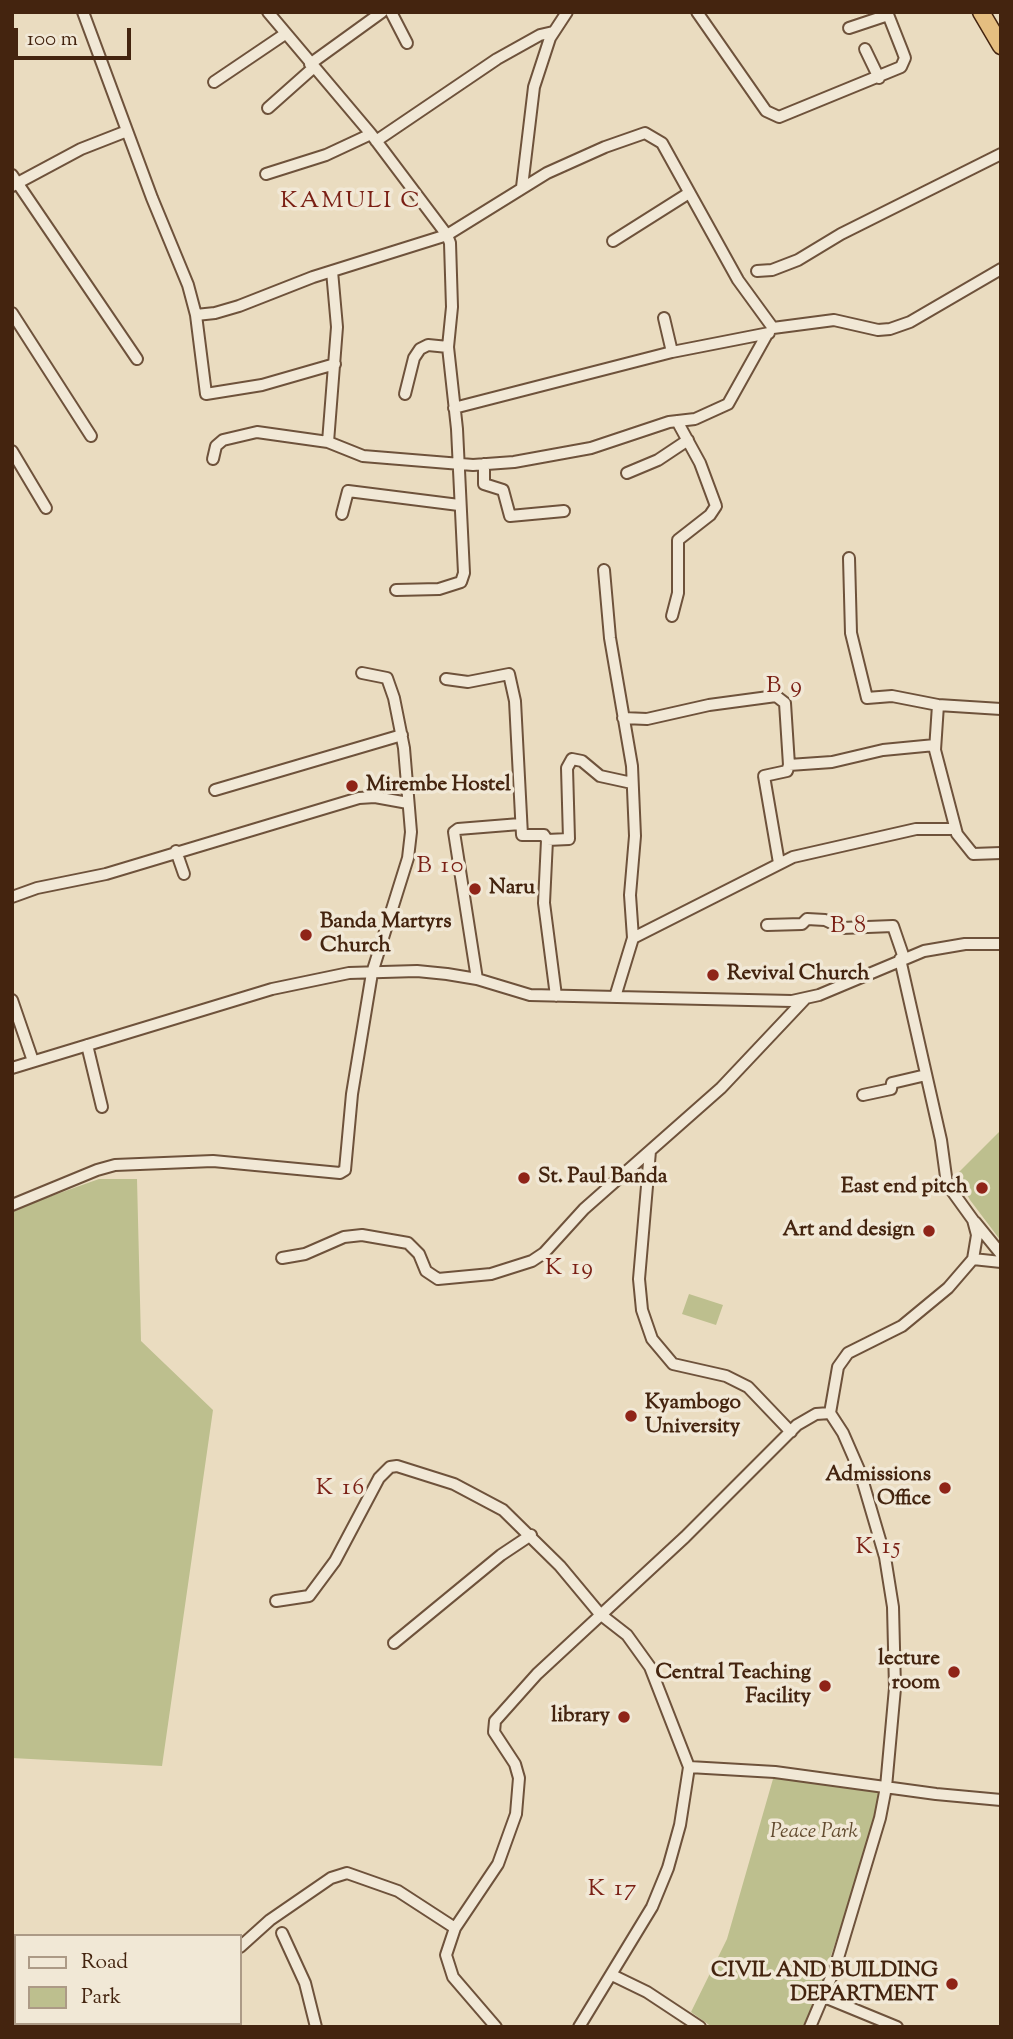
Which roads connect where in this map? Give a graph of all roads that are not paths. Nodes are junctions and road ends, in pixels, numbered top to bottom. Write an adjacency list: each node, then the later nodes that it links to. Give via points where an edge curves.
1 (83, 12): 19 (street)
2 (268, 12): 11 (street)
3 (382, 12): 15 (street)
4 (391, 12): 12 (street)
5 (567, 12): 10 (street)
6 (697, 12): 16 (street, via 772,116)
7 (981, 12): 13 (highway)
8 (887, 14): 9 (street); 16 (street, via 905,58 901,67)
9 (849, 28)
10 (553, 32): 20 (street, via 497,59); 24 (street, via 534,87)
11 (285, 34): 15 (street); 17 (street)
12 (407, 43)
13 (1001, 46)
14 (866, 49): 16 (street)
15 (311, 66): 18 (street); 20 (street)
16 (879, 78)
17 (214, 82)
18 (268, 108)
19 (127, 131): 23 (street); 32 (street)
20 (374, 137): 22 (street); 26 (street)
21 (1001, 154): 30 (street, via 798,260)
22 (266, 174)
23 (14, 182): 37 (street)
24 (522, 187): 25 (street, via 572,161 645,133 662,143); 26 (street)
25 (690, 193): 27 (street); 34 (street)
26 (447, 235): 29 (street); 35 (street, via 453,285)
27 (613, 241)
28 (1001, 269): 34 (street, via 890,329 834,320)
29 (332, 271): 32 (street, via 239,306); 38 (street, via 337,312)
30 (757, 271)
31 (12, 313): 42 (street)
32 (196, 315): 38 (street, via 206,394 262,385)
33 (664, 318): 36 (street)
34 (769, 332): 36 (street); 41 (street, via 728,404 710,414)
35 (448, 347): 39 (street, via 420,349); 40 (street)
36 (672, 352): 40 (street)
37 (137, 359)
38 (335, 364): 44 (street)
39 (405, 394)
40 (454, 408): 47 (street)
41 (677, 421): 43 (street); 48 (street, via 591,448)
42 (91, 436)
43 (688, 440): 49 (street); 57 (street, via 716,506 678,540 678,593)
44 (328, 442): 46 (street, via 257,432 223,440); 47 (street, via 363,456)
45 (12, 451): 51 (street)
46 (213, 458)
47 (457, 464): 48 (street); 50 (street)
48 (484, 464): 52 (street, via 484,484 503,490 510,516)
49 (627, 473)
50 (459, 505): 53 (street, via 348,491); 56 (street, via 463,579 439,589)
51 (46, 508)
52 (564, 511)
53 (342, 514)
54 (849, 558): 60 (street, via 851,633 866,697 892,696)
55 (604, 570): 62 (street)
56 (396, 590)
57 (672, 616)
58 (362, 673): 63 (street, via 388,680)
59 (446, 679): 69 (street, via 468,682 509,674 515,701)
60 (938, 705): 61 (street); 64 (street)
61 (1001, 709)
62 (623, 718): 65 (street, via 647,719 776,696 785,703); 66 (street)
63 (402, 735): 67 (street); 68 (street)
64 (935, 744): 65 (street); 70 (street)
65 (789, 765): 74 (street, via 787,771 763,778)
66 (632, 783): 71 (street, via 600,776 582,761 570,760 569,838); 78 (street)
67 (215, 790)
68 (408, 803): 72 (street, via 359,798); 81 (street, via 408,858)
69 (520, 824): 71 (street, via 522,835 544,835); 82 (street, via 454,832)
70 (955, 829): 73 (street, via 973,854); 74 (street, via 916,829)
71 (547, 840): 83 (street, via 544,903)
72 (176, 851): 75 (street); 76 (street)
73 (1001, 853)
74 (779, 863): 78 (street)
75 (184, 874)
76 (12, 897)
77 (767, 925): 80 (street, via 802,924 807,919 825,920 842,928 894,926)
78 (633, 938): 84 (street)
79 (1001, 944): 80 (street, via 949,946)
80 (902, 958): 85 (street); 90 (street)
81 (372, 973): 82 (street, via 417,971); 87 (street, via 296,982); 94 (street, via 343,1172 244,1162 143,1163 97,1170)
82 (477, 979): 83 (street, via 530,995)
83 (556, 996): 84 (street)
84 (615, 997): 85 (street)
85 (805, 999): 93 (street, via 721,1088)
86 (12, 1000): 88 (street)
87 (87, 1045): 88 (street); 92 (street)
88 (33, 1061): 89 (street)
89 (12, 1068)
90 (926, 1075): 91 (street); 95 (street, via 947,1184)
91 (863, 1095)
92 (102, 1107)
93 (650, 1151): 97 (street, via 584,1209 544,1253 516,1268 438,1279 426,1271 419,1254 408,1244 362,1235); 101 (street, via 639,1279 642,1310 652,1339 673,1364 726,1376 748,1387)
94 (12, 1205)
95 (973, 1220): 96 (street); 98 (street, via 977,1236)
96 (1001, 1254)
97 (282, 1258)
98 (973, 1259): 99 (street); 100 (street, via 948,1288 902,1326 842,1359)
99 (1001, 1262)
100 (830, 1413): 101 (street, via 807,1418); 107 (street, via 850,1447 869,1500 893,1607 895,1688)
101 (791, 1432): 104 (street, via 685,1538)
102 (531, 1535): 103 (street, via 485,1499 437,1477 394,1466 379,1478 335,1561 314,1590 304,1600); 104 (street); 105 (street)
103 (276, 1601)
104 (600, 1614): 106 (street, via 627,1635 650,1667); 109 (street, via 495,1721 494,1732 519,1778 516,1814 498,1864)
105 (394, 1643)
106 (689, 1767): 107 (street, via 775,1772); 112 (street, via 668,1868 652,1907)
107 (886, 1787): 108 (street); 113 (street, via 870,1856)
108 (1001, 1800)
109 (455, 1928): 111 (street, via 398,1891 347,1873 331,1878); 115 (street, via 448,1966)
110 (282, 1933): 114 (street, via 305,1983)
111 (242, 1945)
112 (612, 1975): 116 (street); 117 (street)
113 (824, 1997): 118 (street); 119 (street)
114 (316, 2027)
115 (496, 2027)
116 (579, 2027)
117 (700, 2027)
118 (810, 2027)
119 (897, 2027)

